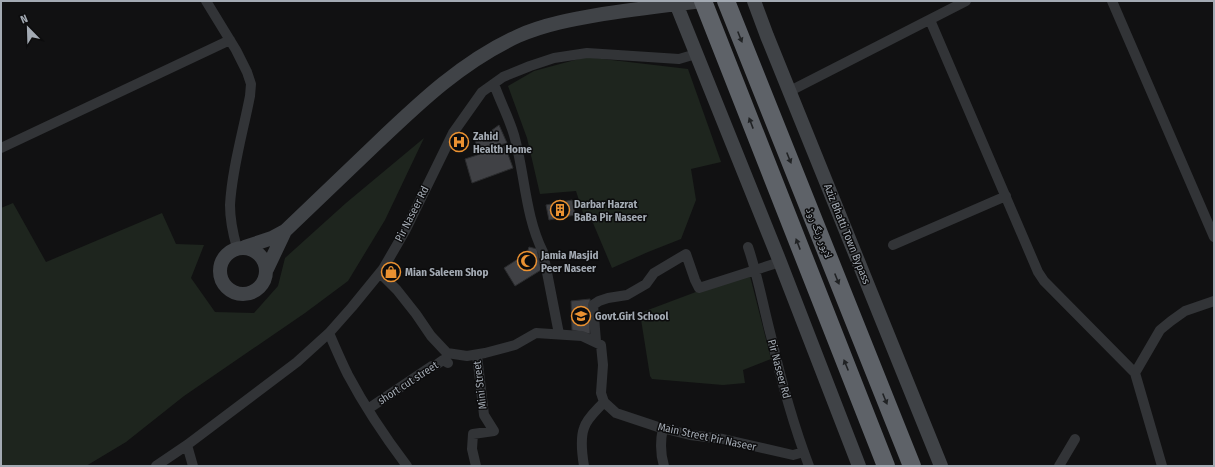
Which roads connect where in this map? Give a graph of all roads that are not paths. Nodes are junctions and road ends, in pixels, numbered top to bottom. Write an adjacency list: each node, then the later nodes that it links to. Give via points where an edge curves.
1 (206, 1): 9 (street)
2 (675, 1): 10 (street)
3 (703, 1): 15 (street, via 572,19 519,35 474,60 418,104); 45 (highway, لاہور رنگ روڈ, one-way to 3)
4 (726, 1): 46 (highway, لاہور رنگ روڈ, one-way to 46)
5 (754, 1): 12 (street, Aziz Bhatti Town Bypass)
6 (966, 1): 8 (street)
7 (1112, 1): 16 (street)
8 (930, 20): 12 (street); 14 (street)
9 (230, 40): 13 (street); 19 (street, via 251,84 230,205 232,226)
10 (696, 54): 11 (street, Pir Naseer Rd, via 679,59 588,53 554,58 503,77); 20 (street)
11 (494, 84): 23 (street, Pir Naseer Rd, via 482,92 453,133 405,231); 26 (street, via 514,135 531,216 543,252)
12 (790, 91): 47 (street, Aziz Bhatti Town Bypass)
13 (1, 148)
14 (1006, 196): 17 (street); 30 (street, via 1044,281)
15 (285, 231): 19 (street, via 265,241); 21 (street)
16 (1214, 237)
17 (893, 245)
18 (748, 247): 22 (street, Pir Naseer Rd)
19 (241, 248): 21 (street, via 257,252); 21 (street, via 224,256 219,270 220,278 229,290 243,294 251,293 263,284)
20 (780, 262): 22 (street); 44 (street)
21 (267, 270)
22 (756, 271): 27 (street, via 699,288 686,254 654,273 646,284 627,295 592,304); 36 (street, Pir Naseer Rd, via 778,366 796,433)
23 (380, 273): 25 (street, Pir Naseer Rd); 28 (street, via 397,290 446,353)
24 (1214, 301): 30 (street, via 1185,311 1160,330)
25 (329, 333): 32 (street, via 347,373); 35 (street, Pir Naseer Rd, via 297,362)
26 (559, 334): 27 (street, via 582,336); 28 (street, via 536,333 515,345)
27 (596, 341): 31 (street, via 601,345 601,393)
28 (477, 355): 40 (street, Mini Street, via 484,415 494,431 473,434 472,449)
29 (448, 363): 32 (street, short cut street, via 443,360 432,366)
30 (1135, 373): 49 (street)
31 (604, 402): 33 (street, Main Street Pir Naseer, via 616,413); 41 (street, via 584,428)
32 (368, 409): 39 (street)
33 (663, 428): 36 (street, Main Street Pir Naseer, via 793,455); 42 (street, via 660,440)
34 (1075, 439): 48 (street)
35 (187, 445): 37 (street, Pir Naseer Rd); 38 (street)
36 (804, 452): 43 (street, Pir Naseer Rd)
37 (156, 466)
38 (193, 466)
39 (407, 466)
40 (476, 466)
41 (584, 466)
42 (664, 466)
43 (809, 466)
44 (859, 466)
45 (886, 466)
46 (912, 466)
47 (941, 466)
48 (1059, 466)
49 (1162, 466)

